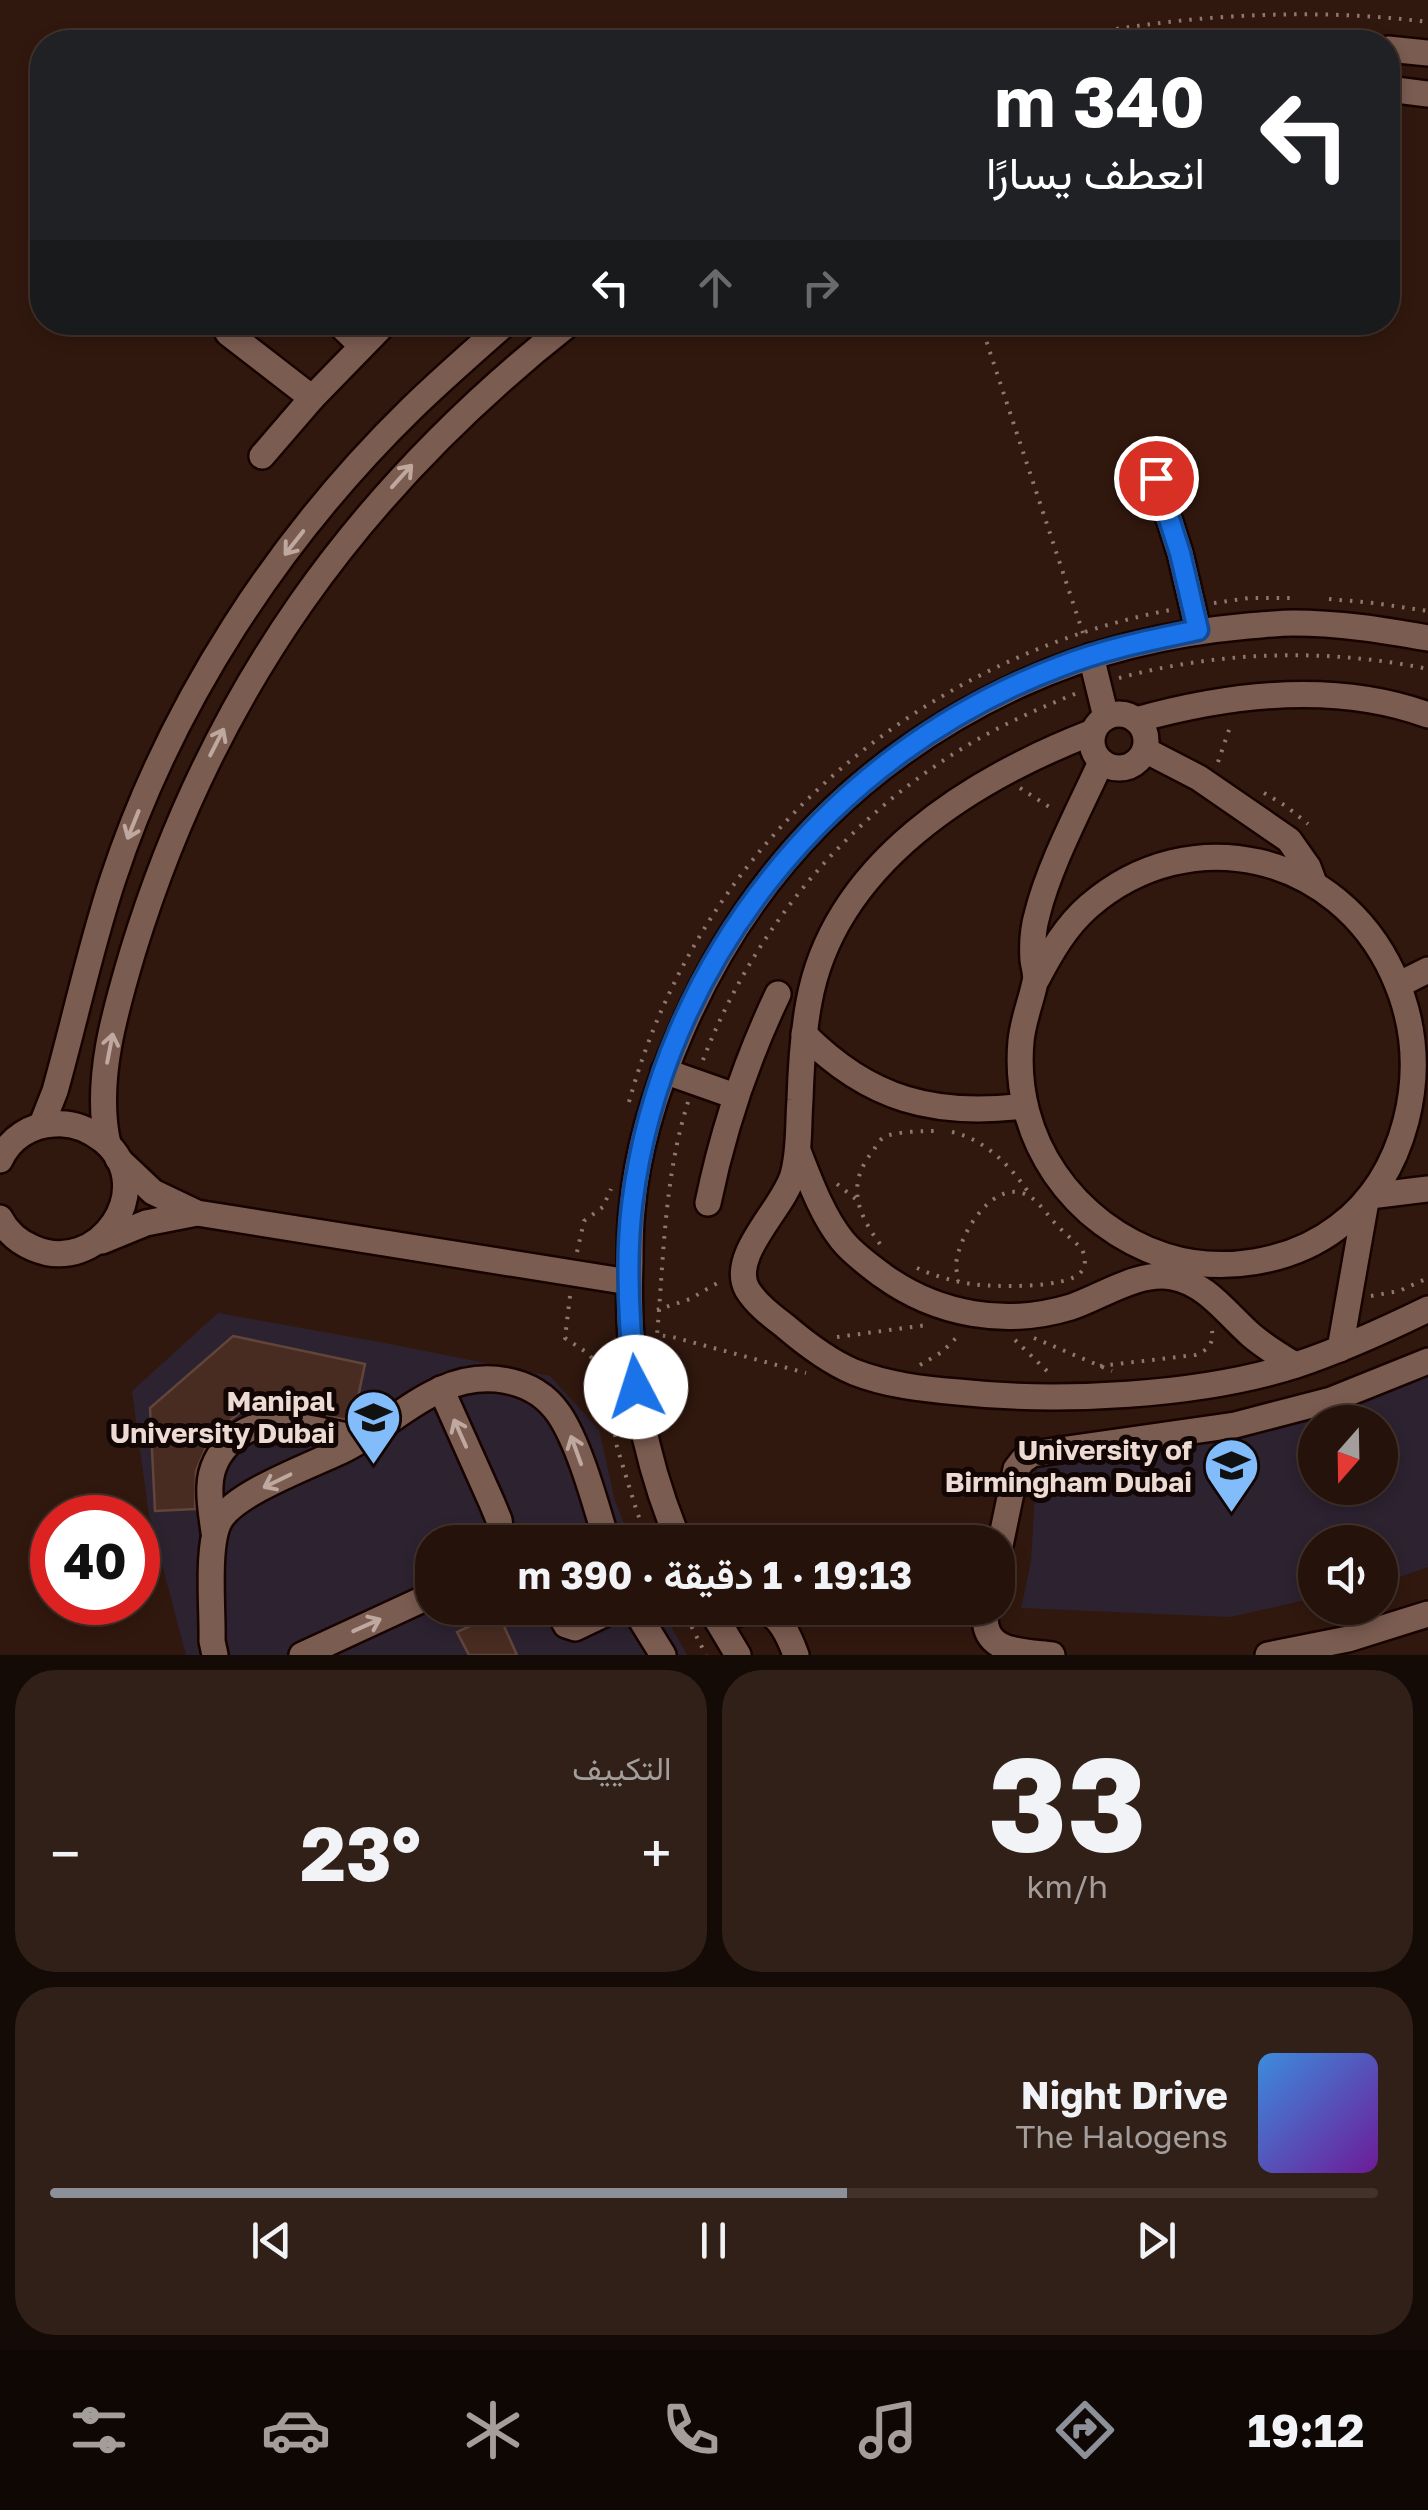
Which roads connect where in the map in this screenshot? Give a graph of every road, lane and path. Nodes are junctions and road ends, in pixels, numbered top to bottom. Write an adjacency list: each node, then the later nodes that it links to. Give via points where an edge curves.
1 (1428, 22): 2 (path, via 1245,16)
2 (1112, 30)
3 (1400, 50): 4 (street)
4 (1428, 53)
5 (1400, 90): 6 (street)
6 (1428, 94)
7 (231, 335): 14 (street)
8 (351, 335): 13 (street)
9 (373, 335): 13 (street)
10 (493, 335): 41 (street, one-way to 41, via 364,458 282,558 215,658 134,822)
11 (555, 335): 42 (street, one-way to 11, via 102,1110 118,1008 160,871 218,739 292,615 377,504 466,411)
12 (984, 335): 19 (path)
13 (362, 346): 14 (street)
14 (312, 398): 15 (street)
15 (262, 456)
16 (1156, 478): 17 (street)
17 (1198, 630): 18 (street, via 1292,623); 19 (street)
18 (1428, 638)
19 (1090, 656): 21 (street); 37 (street, via 984,700 931,731 834,806 754,899 692,1005)
20 (1428, 669): 21 (path, via 1290,655 1198,662)
21 (1098, 684): 25 (street); 38 (path, via 965,747 915,780 848,840 761,944 719,1019)
22 (1240, 698): 23 (street, via 1338,696); 24 (street); 29 (path)
23 (1428, 715)
24 (1136, 720): 25 (street, via 1116,714); 26 (street)
25 (1100, 725): 27 (street, via 1092,743); 28 (street)
26 (1145, 750): 27 (street, via 1126,767); 29 (street)
27 (1102, 762): 30 (street)
28 (999, 774): 30 (path); 36 (street, via 924,824 861,890 816,970)
29 (1210, 786): 31 (street, via 1289,840)
30 (1073, 822): 33 (street, via 1036,916)
31 (1314, 883): 33 (street, via 1243,860 1168,864 1089,906); 34 (street, via 1356,917)
32 (1428, 970): 34 (street)
33 (1036, 979): 40 (street, via 1021,1042)
34 (1398, 986): 47 (street, via 1412,1032 1413,1096 1394,1156)
35 (778, 994): 39 (street)
36 (804, 1034): 40 (street, via 839,1066 912,1102 950,1109); 43 (street)
37 (664, 1071): 38 (street); 57 (street, via 634,1191)
38 (695, 1082): 39 (street); 60 (path, via 666,1199)
39 (735, 1096): 48 (street)
40 (1025, 1106): 47 (street, via 1042,1152 1072,1196 1117,1234 1170,1258 1199,1264 1267,1260 1337,1228)
41 (42, 1124): 42 (street, via 89,1130); 44 (street)
42 (113, 1152): 49 (street, via 153,1192); 51 (street, via 125,1196)
43 (798, 1152): 54 (street, via 784,1197); 62 (street, via 843,1241 868,1265 927,1301)
44 (2, 1153)
45 (1428, 1189): 47 (street)
46 (1031, 1196): 52 (path, via 997,1156 968,1137 933,1130 883,1138 858,1178 857,1200); 56 (path, via 989,1200 962,1244); 56 (path, via 1082,1249 1081,1272 1068,1280 1016,1286)
47 (1368, 1198): 58 (street)
48 (708, 1203)
49 (197, 1213): 51 (street); 57 (street)
50 (1, 1221): 51 (street, via 20,1243 46,1254 72,1254)
51 (98, 1243)
52 (880, 1244)
53 (906, 1263): 56 (path)
54 (742, 1268): 60 (path); 64 (street, via 749,1293)
55 (1428, 1278): 58 (path, via 1383,1295)
56 (958, 1281)
57 (629, 1282): 61 (street)
58 (1350, 1295): 65 (street)
59 (1428, 1309): 65 (street)
60 (659, 1310): 61 (path); 70 (path, via 656,1335)
61 (630, 1312): 79 (street, via 638,1410)
62 (985, 1315): 64 (path); 67 (path); 68 (street, via 1068,1308 1140,1279 1169,1276 1197,1286); 71 (path, via 942,1352); 74 (path)
63 (1211, 1327): 67 (path, via 1206,1352)
64 (803, 1341): 71 (street, via 855,1372)
65 (1343, 1348): 68 (street); 72 (street)
66 (1428, 1361): 72 (street)
67 (1100, 1366): 69 (path)
68 (1286, 1368): 74 (street, via 1178,1388); 75 (street)
69 (1114, 1372)
70 (819, 1375)
71 (888, 1382): 74 (street, via 978,1394)
72 (1369, 1386): 75 (street)
73 (441, 1389): 76 (street); 77 (street, one-way to 73); 78 (street, one-way to 73, via 571,1436 538,1394 487,1378)
74 (1080, 1396)
75 (1292, 1411): 80 (street, via 1032,1454 1016,1469)
76 (361, 1440): 81 (street, one-way to 81, via 236,1503); 81 (street, via 275,1424 238,1435 214,1464)
77 (499, 1525)
78 (601, 1525)
79 (673, 1525)
80 (1004, 1525)
81 (214, 1532): 90 (street)
82 (415, 1603): 91 (street, one-way to 82)
83 (1428, 1614): 97 (street)
84 (645, 1625): 92 (street)
85 (691, 1625): 93 (path)
86 (720, 1625): 94 (street)
87 (783, 1625): 95 (street)
88 (985, 1625): 89 (street, via 997,1644)
89 (1020, 1653): 96 (street)
90 (214, 1655)
91 (302, 1655)
92 (664, 1655)
93 (706, 1655)
94 (738, 1655)
95 (796, 1655)
96 (1052, 1655)
97 (1268, 1655)

